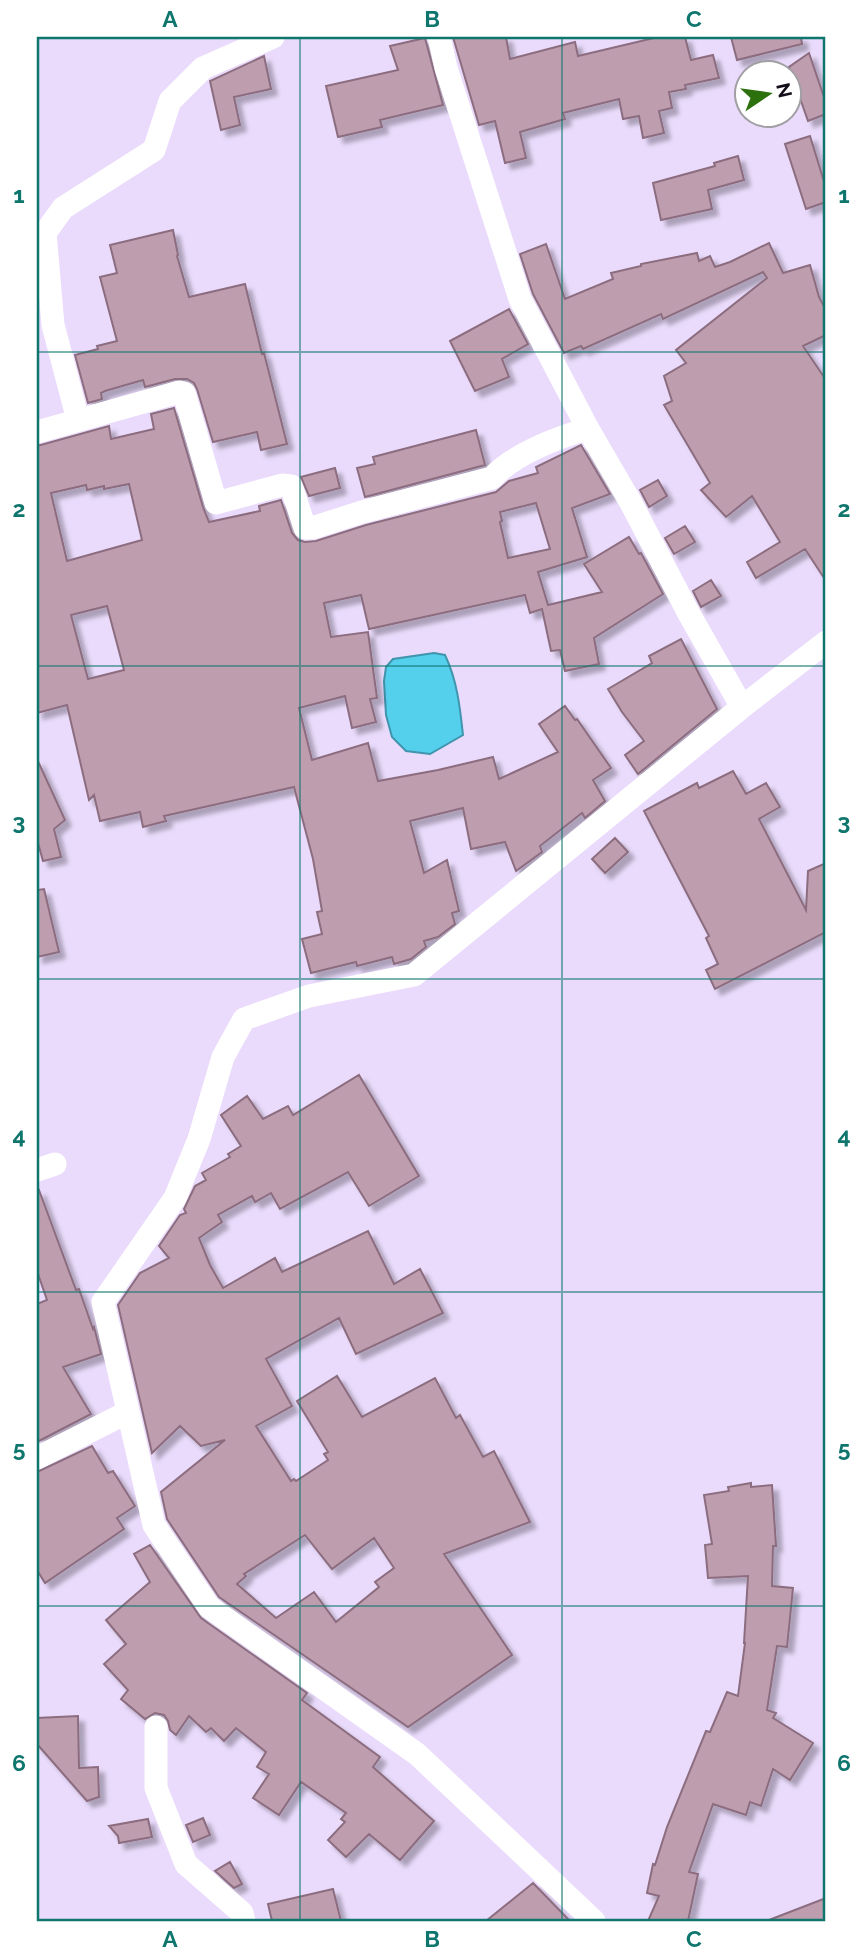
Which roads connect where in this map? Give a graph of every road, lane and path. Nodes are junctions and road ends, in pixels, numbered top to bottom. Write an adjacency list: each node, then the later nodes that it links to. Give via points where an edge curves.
1 (273, 37): 3 (street, via 204,68 170,101 154,150 63,208)
2 (439, 37): 5 (street, via 520,299)
3 (41, 236): 4 (street, via 53,326)
4 (78, 420): 5 (street, via 184,393 216,503 290,486 305,528 492,478 503,465); 6 (street)
5 (588, 429): 8 (street)
6 (37, 432)
7 (826, 642): 8 (street)
8 (742, 707): 9 (street, via 414,975 309,996 244,1019 223,1057 199,1139 175,1198 103,1302)
9 (128, 1412): 10 (street); 13 (street, via 154,1525 209,1607 418,1754)
10 (37, 1458)
11 (156, 1727): 12 (street, via 156,1788 186,1864 242,1913)
12 (244, 1921)
13 (594, 1921)

